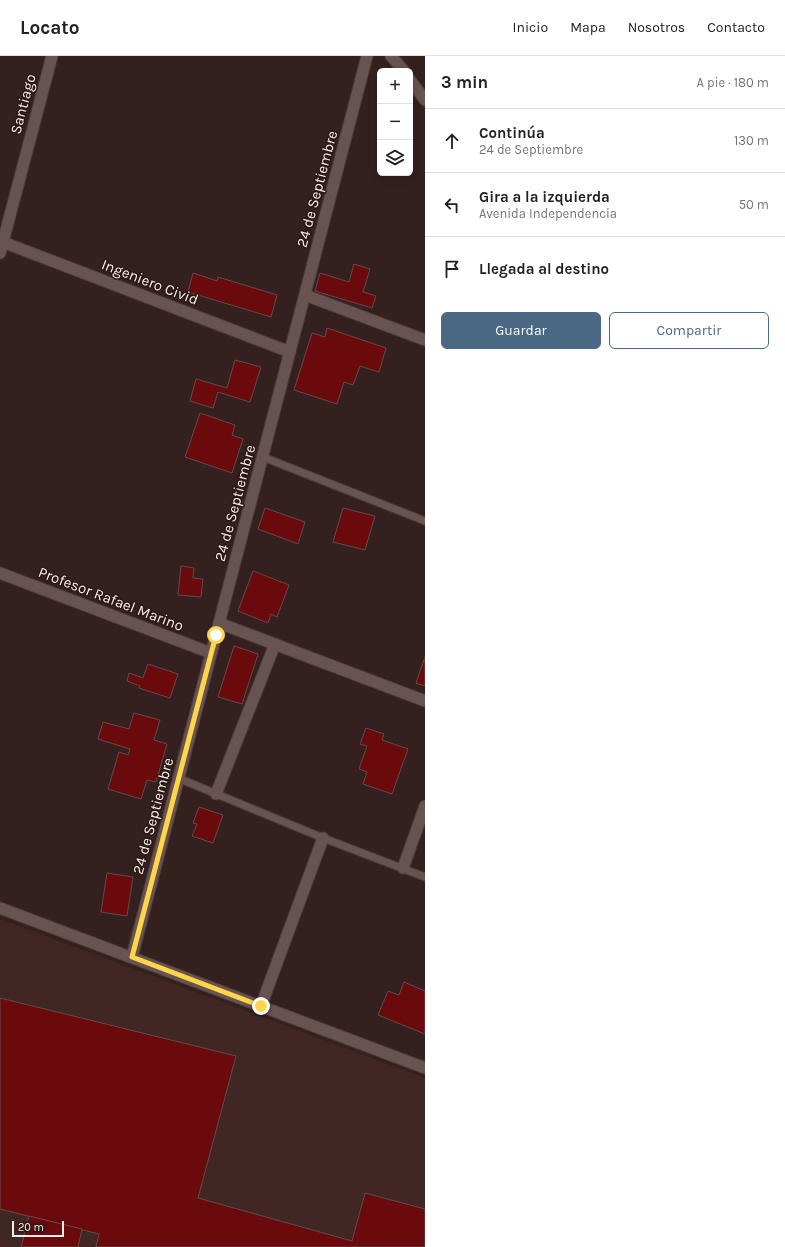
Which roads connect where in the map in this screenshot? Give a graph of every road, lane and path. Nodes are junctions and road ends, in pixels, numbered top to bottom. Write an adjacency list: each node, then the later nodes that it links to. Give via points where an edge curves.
1 (52, 56): 7 (street, Santiago)
2 (367, 56): 8 (street, 24 de Septiembre)
3 (391, 56): 4 (street)
4 (402, 68)
5 (413, 84): 6 (street)
6 (425, 100)
7 (1, 245): 10 (street, Ingeniero Civid)
8 (305, 295): 9 (street); 10 (street, 24 de Septiembre)
9 (425, 340)
10 (290, 352): 11 (street, 24 de Septiembre)
11 (263, 456): 12 (lane); 14 (street, 24 de Septiembre)
12 (425, 521)
13 (0, 573): 16 (street, Profesor Rafael Marino)
14 (219, 623): 15 (street); 16 (street, 24 de Septiembre)
15 (275, 644): 17 (street); 19 (street)
16 (211, 653): 18 (street, 24 de Septiembre)
17 (425, 701)
18 (178, 778): 19 (lane); 25 (street, 24 de Septiembre)
19 (216, 794): 21 (lane)
20 (425, 806): 22 (street)
21 (323, 838): 22 (lane); 26 (street)
22 (403, 868): 23 (lane)
23 (425, 877)
24 (0, 908): 25 (street)
25 (132, 957): 26 (street)
26 (261, 1006): 27 (street)
27 (425, 1068)

